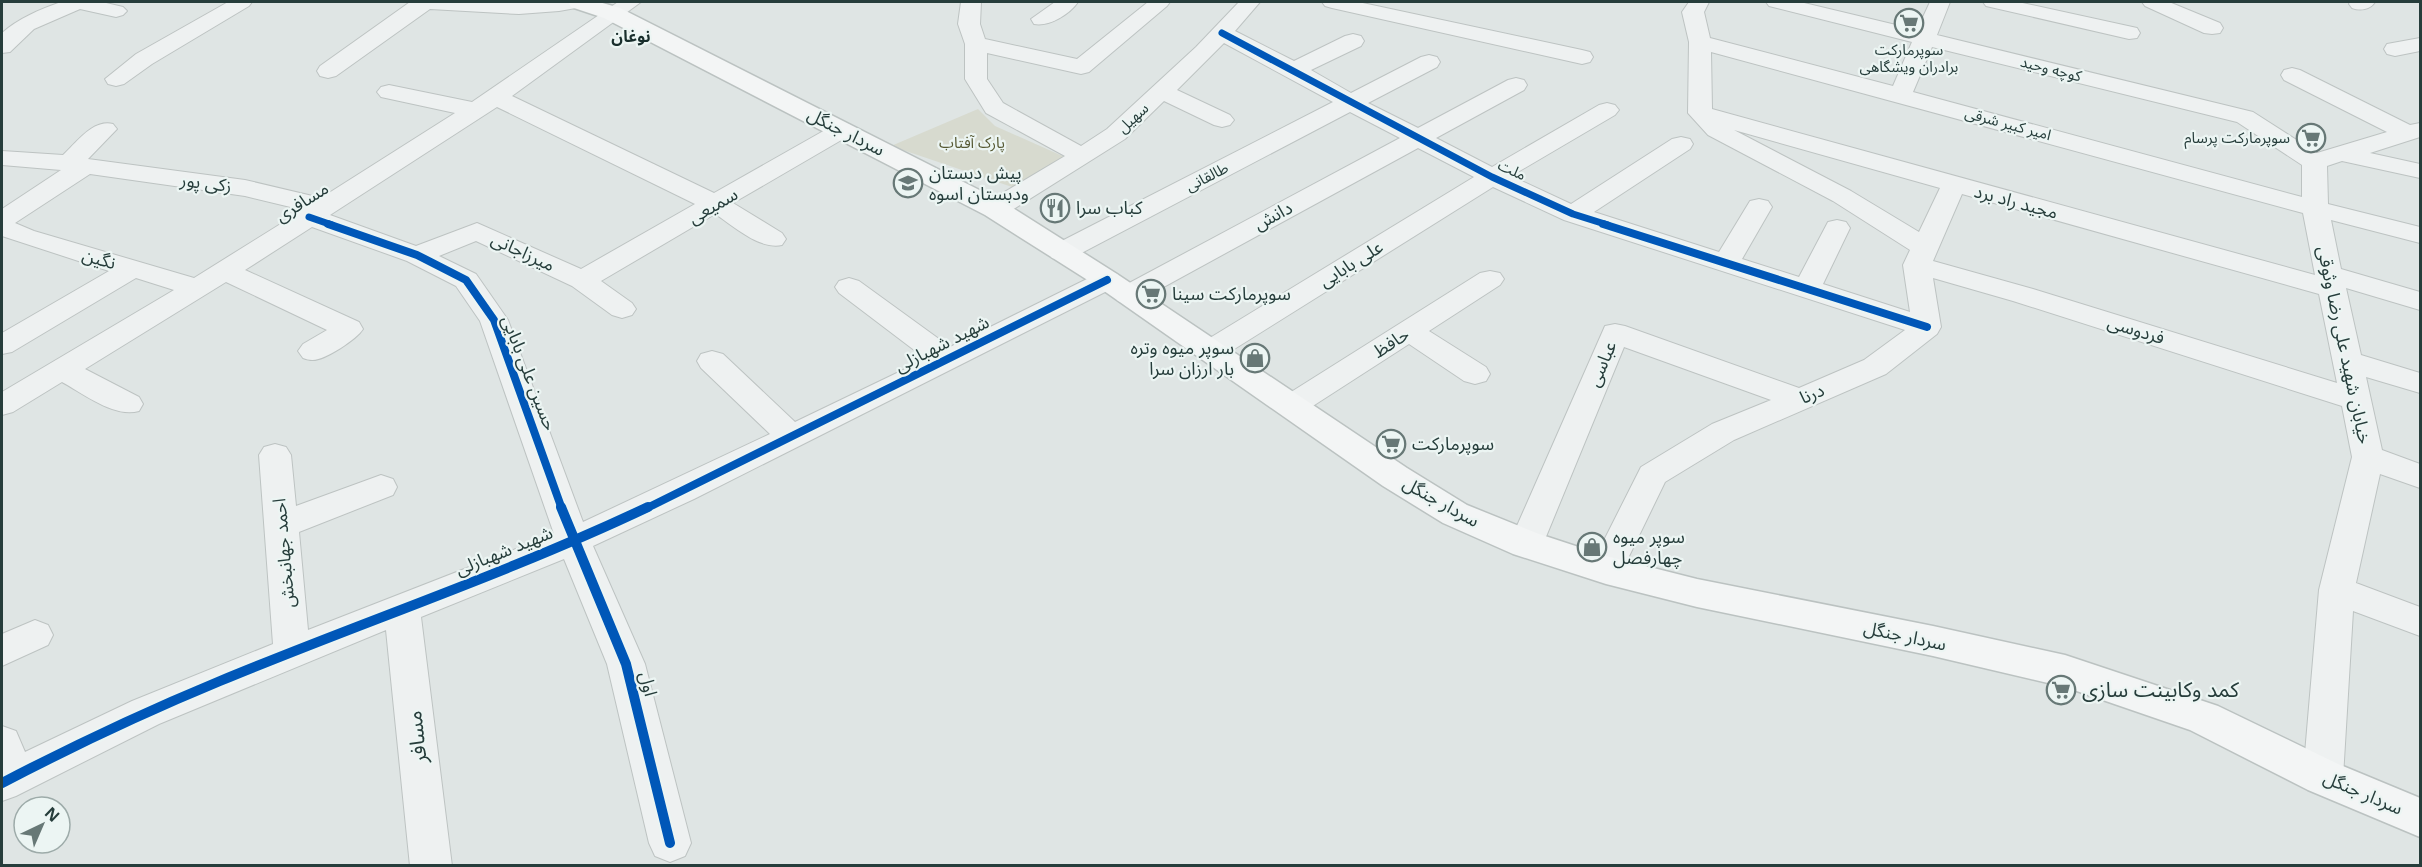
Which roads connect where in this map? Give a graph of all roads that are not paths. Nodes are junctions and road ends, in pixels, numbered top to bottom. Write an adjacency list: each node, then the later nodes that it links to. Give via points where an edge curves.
1 (78, 2): 18 (street); 21 (street)
2 (242, 2): 37 (street, via 144,59)
3 (420, 2): 4 (street)
4 (426, 2): 5 (street, via 543,8); 36 (street)
5 (579, 2): 17 (main road, سردار جنگل)
6 (971, 2): 28 (street, via 969,24)
7 (1068, 2): 19 (street)
8 (1160, 2): 28 (street, via 1081,67)
9 (1250, 2): 23 (street, سهیل)
10 (1332, 2): 32 (street)
11 (1699, 2): 27 (street, via 1693,12)
12 (1776, 2): 25 (street, کوچه وحید)
13 (1940, 2): 25 (street)
14 (1993, 2): 24 (street)
15 (2199, 2): 16 (street)
16 (2161, 6): 22 (street)
17 (621, 7): 43 (street, مسافری); 48 (main road, سردار جنگل, via 752,86)
18 (116, 11)
19 (1042, 19)
20 (2, 20): 21 (street)
21 (35, 20): 30 (street)
22 (2212, 28)
23 (1222, 33): 34 (street, ملت); 40 (street, سهیل)
24 (2129, 33)
25 (1925, 38): 41 (street); 54 (street, کوچه وحید, via 2245,117)
26 (1353, 41): 34 (street)
27 (1700, 42): 41 (street, امیر کبیر شرقی); 45 (street)
28 (976, 44): 52 (street, via 976,79 994,108)
29 (2421, 45): 31 (street)
30 (2, 47)
31 (2395, 49)
32 (1582, 57)
33 (1429, 62): 42 (street, طالقانی)
34 (1294, 70): 42 (street, ملت)
35 (2318, 70): 49 (street, via 2283,77)
36 (328, 71)
37 (117, 80)
38 (1516, 85): 50 (street, دانش)
39 (389, 92): 43 (street)
40 (1161, 92): 46 (street); 52 (street, سهیل, via 1116,134)
41 (1901, 94): 62 (street, امیر کبیر شرقی)
42 (1351, 103): 50 (street, ملت); 71 (street, طالقانی)
43 (486, 104): 59 (street); 63 (street, مسافری)
44 (1607, 110): 57 (street, علی بابایی)
45 (1700, 114): 58 (street, مجید راد برد); 73 (street, فردوسی, via 1716,130 1842,196)
46 (1222, 120)
47 (105, 129): 55 (street)
48 (842, 130): 59 (street, سمیعی); 61 (main road, سردار جنگل)
49 (2414, 131): 54 (street)
50 (1419, 138): 57 (street, ملت); 81 (street, دانش)
51 (1681, 144): 64 (street)
52 (1082, 156): 61 (street, سهیل)
53 (2, 158): 55 (street, زکی پور)
54 (2328, 158): 56 (street); 62 (street, خیابان شهید علی رضا وثوقی)
55 (77, 165): 63 (street, زکی پور, via 245,188); 65 (street)
56 (2421, 171)
57 (1492, 177): 64 (street, ملت); 90 (street, علی بابایی)
58 (1953, 184): 73 (street); 79 (street, مجید راد برد)
59 (716, 204): 69 (street); 78 (street, سمیعی)
60 (1759, 207): 74 (street)
61 (995, 208): 71 (main road, سردار جنگل)
62 (2315, 208): 68 (street, امیر کبیر شرقی); 79 (street, خیابان شهید علی رضا وثوقی)
63 (317, 212): 72 (street, حسین علی بابایی); 76 (street, مسافری)
64 (1573, 214): 74 (street, ملت)
65 (2, 220)
66 (1837, 228): 83 (street)
67 (13, 232): 70 (street); 75 (street, نگین)
68 (2421, 235)
69 (773, 239)
70 (2, 251)
71 (1062, 252): 81 (main road, سردار جنگل)
72 (417, 255): 78 (street, میرزاجانی, via 477,231); 108 (street, حسین علی بابایی, via 466,280 494,320)
73 (1921, 256): 86 (street); 98 (street, فردوسی, via 2027,283)
74 (1726, 262): 83 (street, ملت)
75 (132, 268): 82 (street, نگین); 88 (street)
76 (225, 271): 82 (street, مسافری); 89 (street, via 349,329)
77 (1490, 279): 87 (street, حافظ)
78 (582, 280): 85 (street, میرزاجانی)
79 (2331, 281): 84 (street, مجید راد برد); 92 (street, خیابان شهید علی رضا وثوقی)
80 (849, 287): 91 (street)
81 (1117, 287): 90 (main road, سردار جنگل); 91 (street, شهید شهبازلی)
82 (198, 288): 94 (street, مسافری)
83 (1807, 289): 86 (street, ملت)
84 (2421, 301)
85 (622, 309)
86 (1927, 327): 97 (street, درنا, via 1875,367)
87 (1408, 332): 95 (street); 101 (street, حافظ)
88 (2, 345)
89 (313, 351)
90 (1210, 351): 101 (main road, سردار جنگل)
91 (948, 360): 102 (street, شهید شهبازلی)
92 (2347, 361): 96 (street); 98 (street, خیابان شهید علی رضا وثوقی)
93 (712, 362): 102 (street)
94 (61, 369): 99 (street); 100 (street, مسافری)
95 (1475, 374)
96 (2421, 383)
97 (1800, 399): 109 (street, عباسی, via 1615,333); 110 (street, درنا, via 1722,432 1653,475)
98 (2354, 399): 104 (street, خیابان شهید علی رضا وثوقی)
99 (128, 404)
100 (2, 405)
101 (1291, 406): 109 (main road, سردار جنگل, via 1455,514)
102 (792, 437): 108 (street, شهید شهبازلی)
103 (275, 455): 107 (street, احمد جهانبخش)
104 (2368, 457): 105 (street); 111 (street, خیابان شهید علی رضا وثوقی)
105 (2421, 476)
106 (381, 487): 107 (street)
107 (281, 525): 115 (street, احمد جهانبخش)
108 (573, 540): 112 (street, شهید شهبازلی); 120 (street, اول, via 626,664)
109 (1526, 544): 110 (main road, سردار جنگل)
110 (1606, 570): 118 (main road, سردار جنگل, via 2065,671 2204,718)
111 (2337, 590): 113 (street); 118 (street, خیابان شهید علی رضا وثوقی)
112 (402, 609): 115 (street, شهید شهبازلی); 121 (street, مسافر)
113 (2421, 622)
114 (35, 635): 116 (street)
115 (292, 650): 117 (street, شهید شهبازلی, via 50,757)
116 (2, 651)
117 (6, 768)
118 (2323, 777): 119 (main road, سردار جنگل)
119 (2421, 818)
120 (670, 843)
121 (431, 866)

